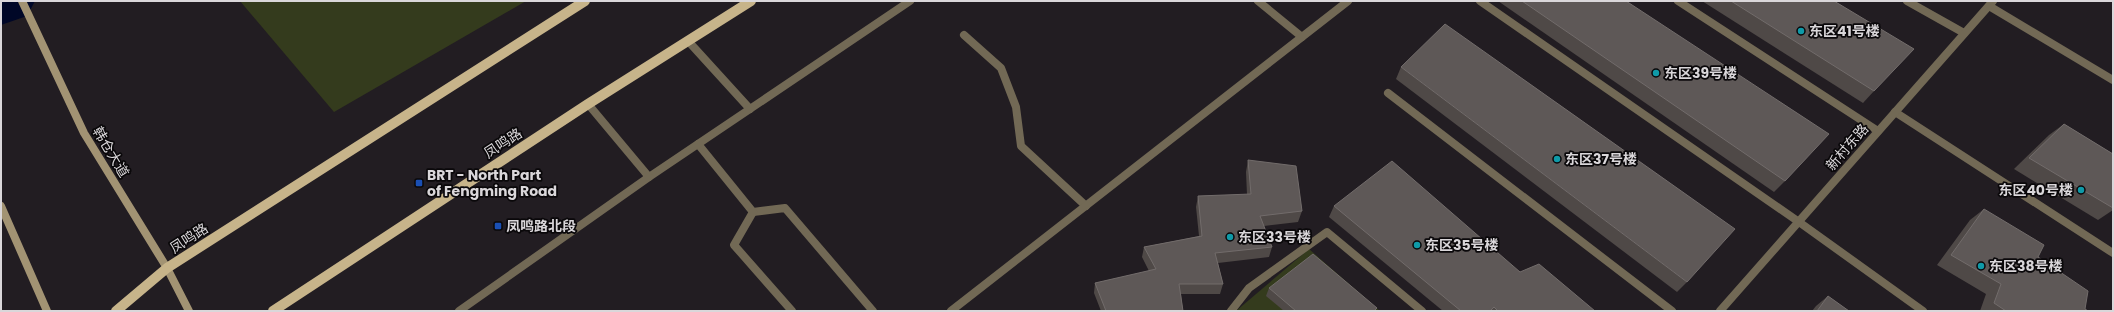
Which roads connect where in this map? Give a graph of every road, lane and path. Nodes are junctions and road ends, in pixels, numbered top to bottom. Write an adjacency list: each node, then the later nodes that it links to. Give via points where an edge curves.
1 (22, 1): 28 (main road, 韩仓大道, via 84,133)
2 (585, 1): 28 (main road, 凤鸣路)
3 (750, 1): 14 (main road, 凤鸣路)
4 (910, 1): 18 (street)
5 (1258, 1): 13 (street)
6 (1348, 1): 13 (street)
7 (1480, 1): 26 (street)
8 (1678, 1): 20 (street)
9 (1907, 1): 11 (street)
10 (1991, 3): 11 (street, 新村东路); 15 (street)
11 (1964, 33): 19 (street, 新村东路)
12 (964, 35): 24 (street, via 1001,68 1016,107 1021,146)
13 (1302, 37): 24 (street)
14 (689, 42): 17 (main road, 凤鸣路); 18 (street)
15 (2113, 80)
16 (1388, 93): 39 (street)
17 (588, 104): 22 (street); 32 (main road, 凤鸣路)
18 (750, 109): 21 (street)
19 (1895, 112): 20 (street, 新村东路); 27 (street)
20 (1878, 131): 26 (street, 新村东路)
21 (698, 144): 22 (street); 25 (street)
22 (649, 177): 33 (street)
23 (1, 206): 29 (main road)
24 (1086, 206): 36 (street)
25 (753, 212): 34 (street, via 734,244); 35 (street, via 785,208)
26 (1799, 222): 40 (street, 新村东路); 41 (street)
27 (2113, 253)
28 (167, 268): 30 (main road, 凤鸣路); 31 (main road, 韩仓大道)
29 (47, 311)
30 (116, 311)
31 (189, 311)
32 (273, 311)
33 (459, 311)
34 (792, 311)
35 (873, 311)
36 (951, 311)
37 (1230, 311): 38 (street, via 1249,288 1327,232)
38 (1422, 311)
39 (1672, 311)
40 (1720, 311)
41 (1923, 311)

